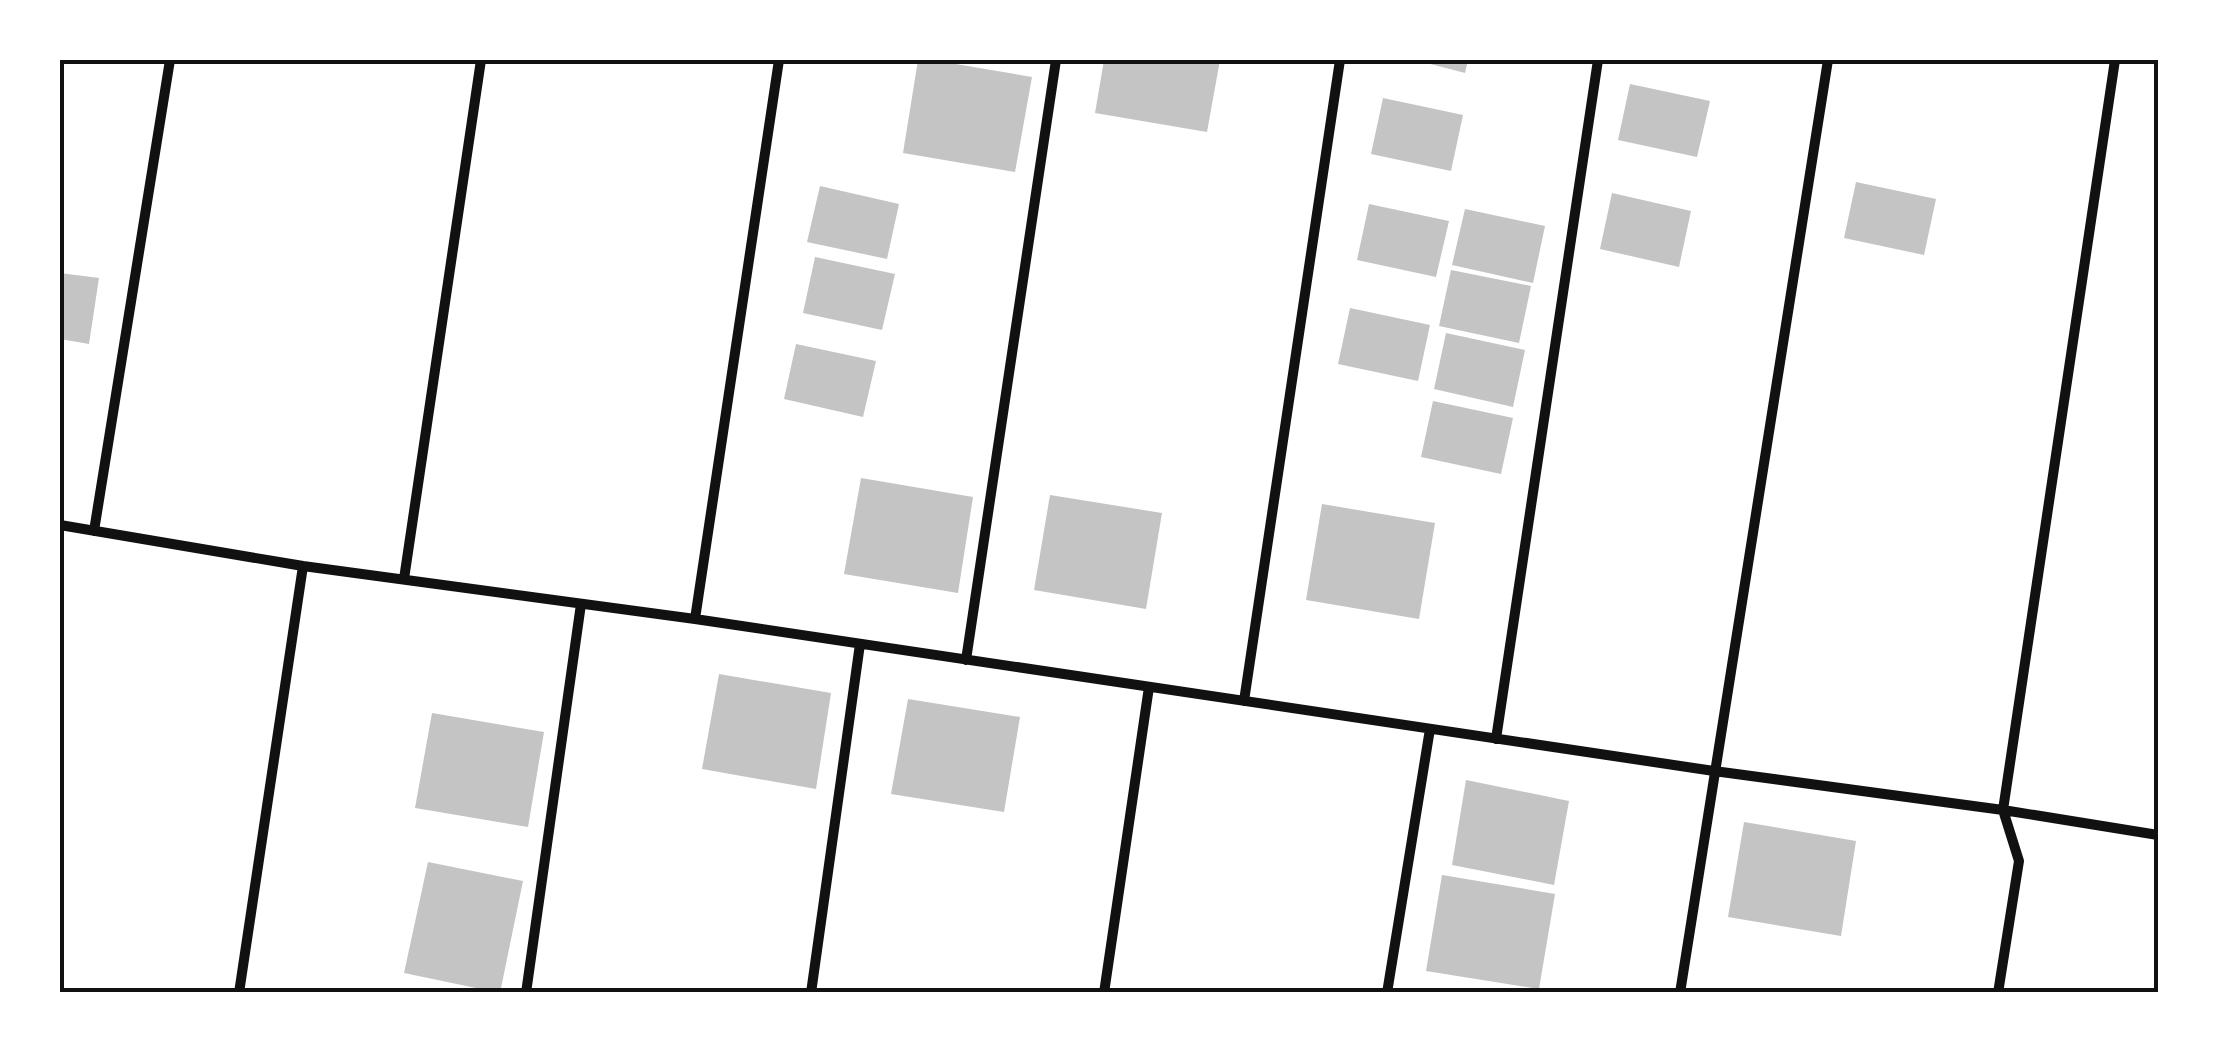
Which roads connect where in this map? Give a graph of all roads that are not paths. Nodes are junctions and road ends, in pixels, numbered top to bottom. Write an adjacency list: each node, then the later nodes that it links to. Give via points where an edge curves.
1 (170, 60): 10 (street)
2 (481, 60): 12 (street)
3 (778, 60): 14 (street)
4 (1056, 60): 16 (street)
5 (1340, 60): 18 (street)
6 (1598, 60): 20 (street)
7 (1828, 60): 21 (street)
8 (2115, 60): 22 (street)
9 (60, 525): 10 (street)
10 (94, 530): 11 (street)
11 (303, 566): 12 (street); 24 (street)
12 (404, 579): 13 (street)
13 (582, 604): 14 (street); 25 (street)
14 (694, 619): 15 (street)
15 (860, 644): 16 (street); 26 (street)
16 (966, 660): 17 (street)
17 (1149, 687): 18 (street); 27 (street)
18 (1244, 702): 19 (street)
19 (1430, 729): 20 (street); 28 (street)
20 (1496, 739): 21 (street)
21 (1714, 772): 22 (street); 29 (street)
22 (2003, 810): 23 (street); 30 (street, via 2019,861)
23 (2158, 835)
24 (239, 993)
25 (526, 993)
26 (811, 993)
27 (1104, 993)
28 (1387, 993)
29 (1680, 993)
30 (1998, 993)

